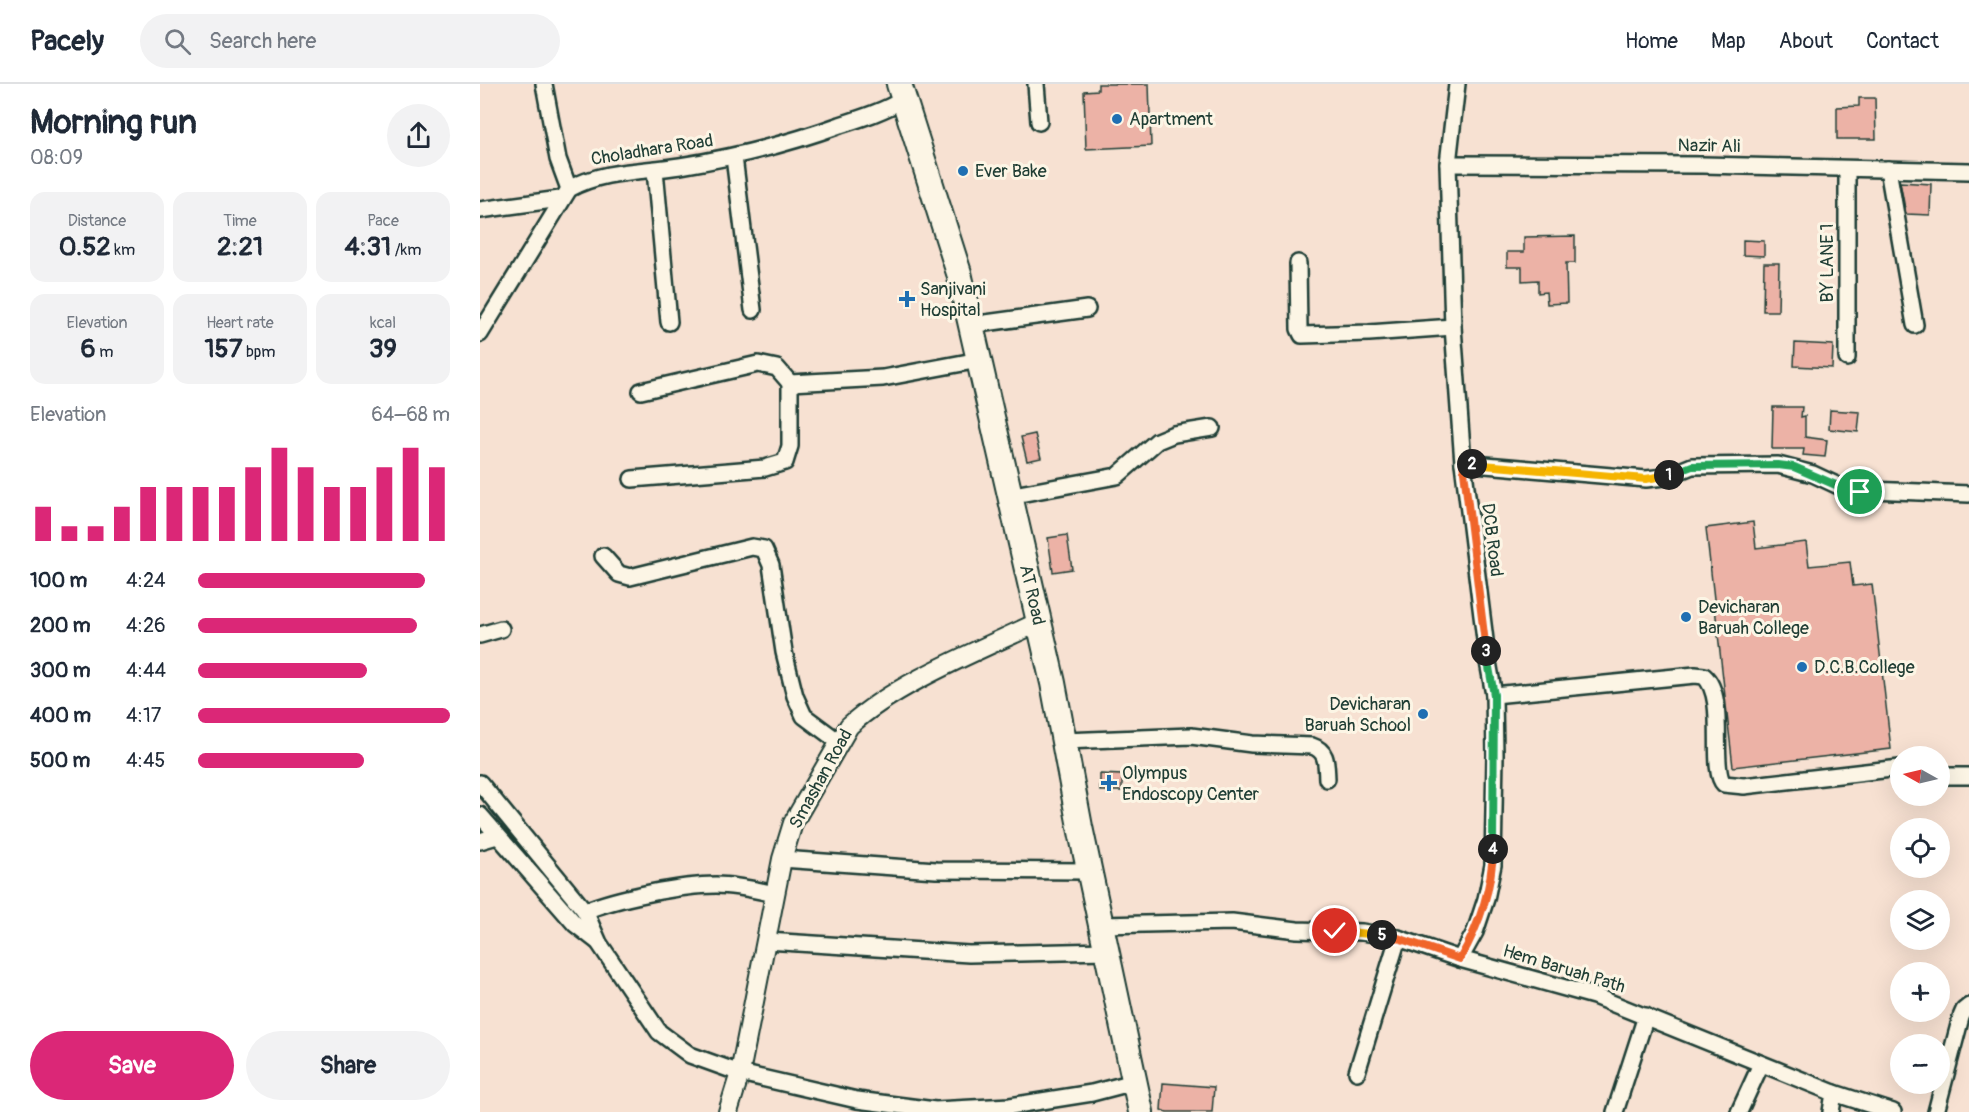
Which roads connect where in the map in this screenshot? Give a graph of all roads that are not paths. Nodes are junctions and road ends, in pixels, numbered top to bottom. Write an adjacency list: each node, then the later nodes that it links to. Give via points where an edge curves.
1 (544, 84): 12 (street)
2 (1036, 84): 5 (street)
3 (1457, 84): 7 (street, DCB Road)
4 (901, 91): 6 (street, Choladhara Road, via 883,111); 18 (highway, AT Road, via 959,273)
5 (1039, 122)
6 (734, 157): 10 (street, Choladhara Road); 16 (street)
7 (1448, 164): 8 (street, Nazir Ali); 20 (street, DCB Road)
8 (1847, 169): 9 (street, Nazir Ali); 22 (street, BY LANE 1)
9 (1888, 169): 11 (street, Nazir Ali); 19 (street)
10 (655, 170): 12 (street, Choladhara Road, via 609,174 583,181); 17 (street)
11 (1969, 171)
12 (565, 194): 13 (street, Choladhara Road); 21 (street)
13 (480, 210)
14 (1298, 263): 20 (street, via 1302,335)
15 (1087, 309): 18 (street)
16 (753, 310)
17 (669, 322)
18 (971, 325): 23 (highway, AT Road)
19 (1915, 325)
20 (1453, 327): 27 (street, DCB Road)
21 (480, 334)
22 (1847, 358)
23 (979, 360): 24 (street, via 883,378); 30 (highway, AT Road)
24 (790, 383): 25 (street, via 777,368 758,364); 28 (street, via 790,446 784,462 765,468)
25 (641, 391)
26 (1212, 428): 30 (street, via 1157,441 1117,476)
27 (1463, 463): 29 (street, via 1646,479 1665,477 1692,466 1778,465 1794,467 1853,490); 35 (street, DCB Road)
28 (633, 479)
29 (1969, 494)
30 (1010, 496): 32 (highway, AT Road)
31 (603, 556): 37 (street, via 619,574 630,577 752,548 764,549 771,565 795,696 804,716)
32 (1039, 622): 36 (highway, AT Road); 37 (street, Smashan Road, via 911,684 862,714)
33 (501, 629): 34 (street)
34 (480, 635)
35 (1494, 695): 38 (street, via 1704,676 1713,689 1720,776 1724,784 1744,786); 55 (street, DCB Road, via 1492,865 1475,932)
36 (1064, 741): 41 (street, via 1191,736 1312,746 1325,755); 47 (highway, AT Road)
37 (839, 742): 46 (street, Smashan Road, via 793,823)
38 (1890, 769)
39 (1950, 776): 40 (street)
40 (1969, 776)
41 (1328, 779)
42 (480, 783): 49 (street)
43 (480, 815): 44 (street)
44 (497, 836): 45 (street); 53 (street, via 575,924)
45 (480, 842)
46 (782, 860): 47 (street, via 936,870); 48 (street, Smashan Road)
47 (1089, 871): 50 (highway, AT Road)
48 (775, 894): 49 (street, via 731,886 699,886 614,900); 52 (street, Smashan Road)
49 (585, 911): 53 (street)
50 (1101, 925): 51 (street, Hem Baruah Path, via 1232,922); 54 (highway, AT Road)
51 (1398, 938): 55 (street, Hem Baruah Path); 59 (street)
52 (766, 941): 54 (street, via 969,954); 60 (street, Smashan Road)
53 (599, 943): 60 (street, via 659,1032 690,1055)
54 (1107, 951): 61 (highway, AT Road)
55 (1460, 959): 57 (street, Hem Baruah Path, via 1594,996)
56 (1969, 1006): 69 (street, via 1961,1017)
57 (1646, 1016): 58 (street, Hem Baruah Path); 65 (street)
58 (1761, 1064): 62 (street, Hem Baruah Path); 66 (street)
59 (1357, 1072)
60 (740, 1073): 61 (street, via 857,1100 934,1110 1010,1106); 63 (street, Smashan Road)
61 (1134, 1082): 64 (highway, AT Road)
62 (1834, 1093): 67 (street); 68 (street, Hem Baruah Path)
63 (728, 1112)
64 (1141, 1112)
65 (1615, 1112)
66 (1739, 1112)
67 (1831, 1112)
68 (1893, 1112)
69 (1936, 1112)

